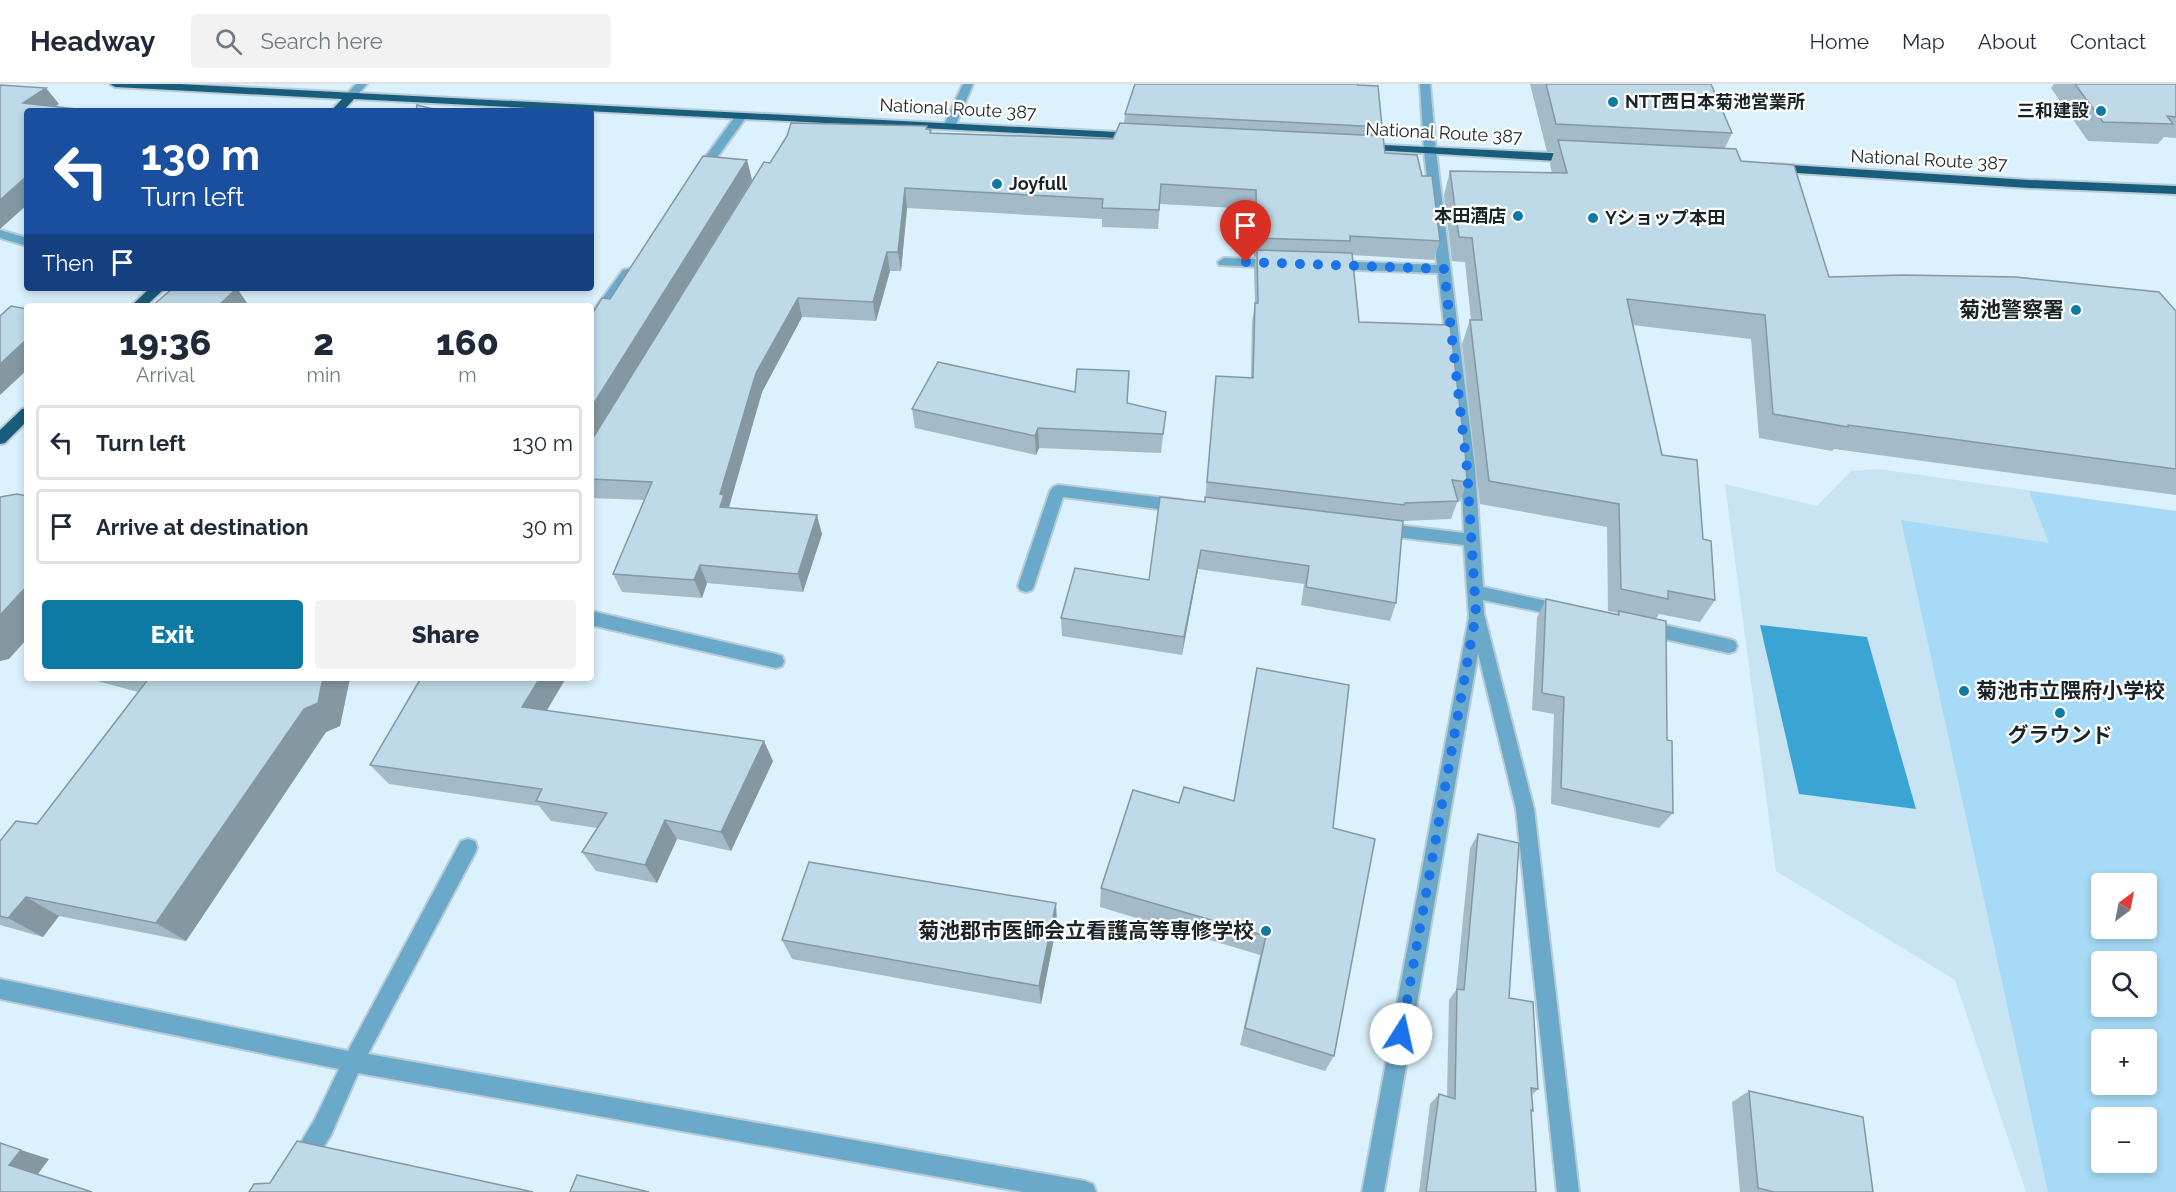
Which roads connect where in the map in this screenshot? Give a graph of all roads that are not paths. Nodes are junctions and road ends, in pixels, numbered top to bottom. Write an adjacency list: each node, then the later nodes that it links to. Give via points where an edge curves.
1 (115, 84): 5 (highway, National Route 387)
2 (362, 84): 5 (street)
3 (968, 84): 10 (street)
4 (1425, 84): 13 (street)
5 (350, 97): 6 (highway); 7 (highway, National Route 387)
6 (340, 108)
7 (565, 108)
8 (594, 109): 9 (highway, National Route 387)
9 (741, 117): 10 (highway, National Route 387, via 794,124); 16 (street)
10 (949, 127): 11 (highway, National Route 387)
11 (1148, 137)
12 (1347, 147): 13 (highway, National Route 387)
13 (1430, 151): 14 (highway, National Route 387); 24 (street)
14 (1584, 159)
15 (1762, 168): 17 (highway, National Route 387)
16 (693, 183)
17 (2176, 190)
18 (0, 234): 19 (street)
19 (24, 241)
20 (639, 258): 27 (street)
21 (1224, 262): 22 (street)
22 (1293, 264)
23 (1316, 265): 24 (street)
24 (1444, 269): 32 (street)
25 (150, 291): 26 (highway)
26 (140, 303)
27 (594, 320)
28 (24, 416): 29 (highway)
29 (0, 440)
30 (1200, 508): 33 (street, via 1058,491)
31 (1366, 528): 32 (street)
32 (1472, 540): 34 (street)
33 (1026, 586)
34 (1475, 592): 35 (street); 36 (street)
35 (1476, 614): 46 (street); 47 (street, via 1525,809)
36 (1579, 614)
37 (594, 619): 40 (street)
38 (1625, 624): 39 (street)
39 (1729, 646)
40 (776, 661)
41 (468, 848): 43 (street)
42 (0, 989): 43 (street)
43 (353, 1062): 44 (street, via 323,1127); 45 (street)
44 (282, 1192)
45 (1085, 1192)
46 (1373, 1192)
47 (1568, 1192)

